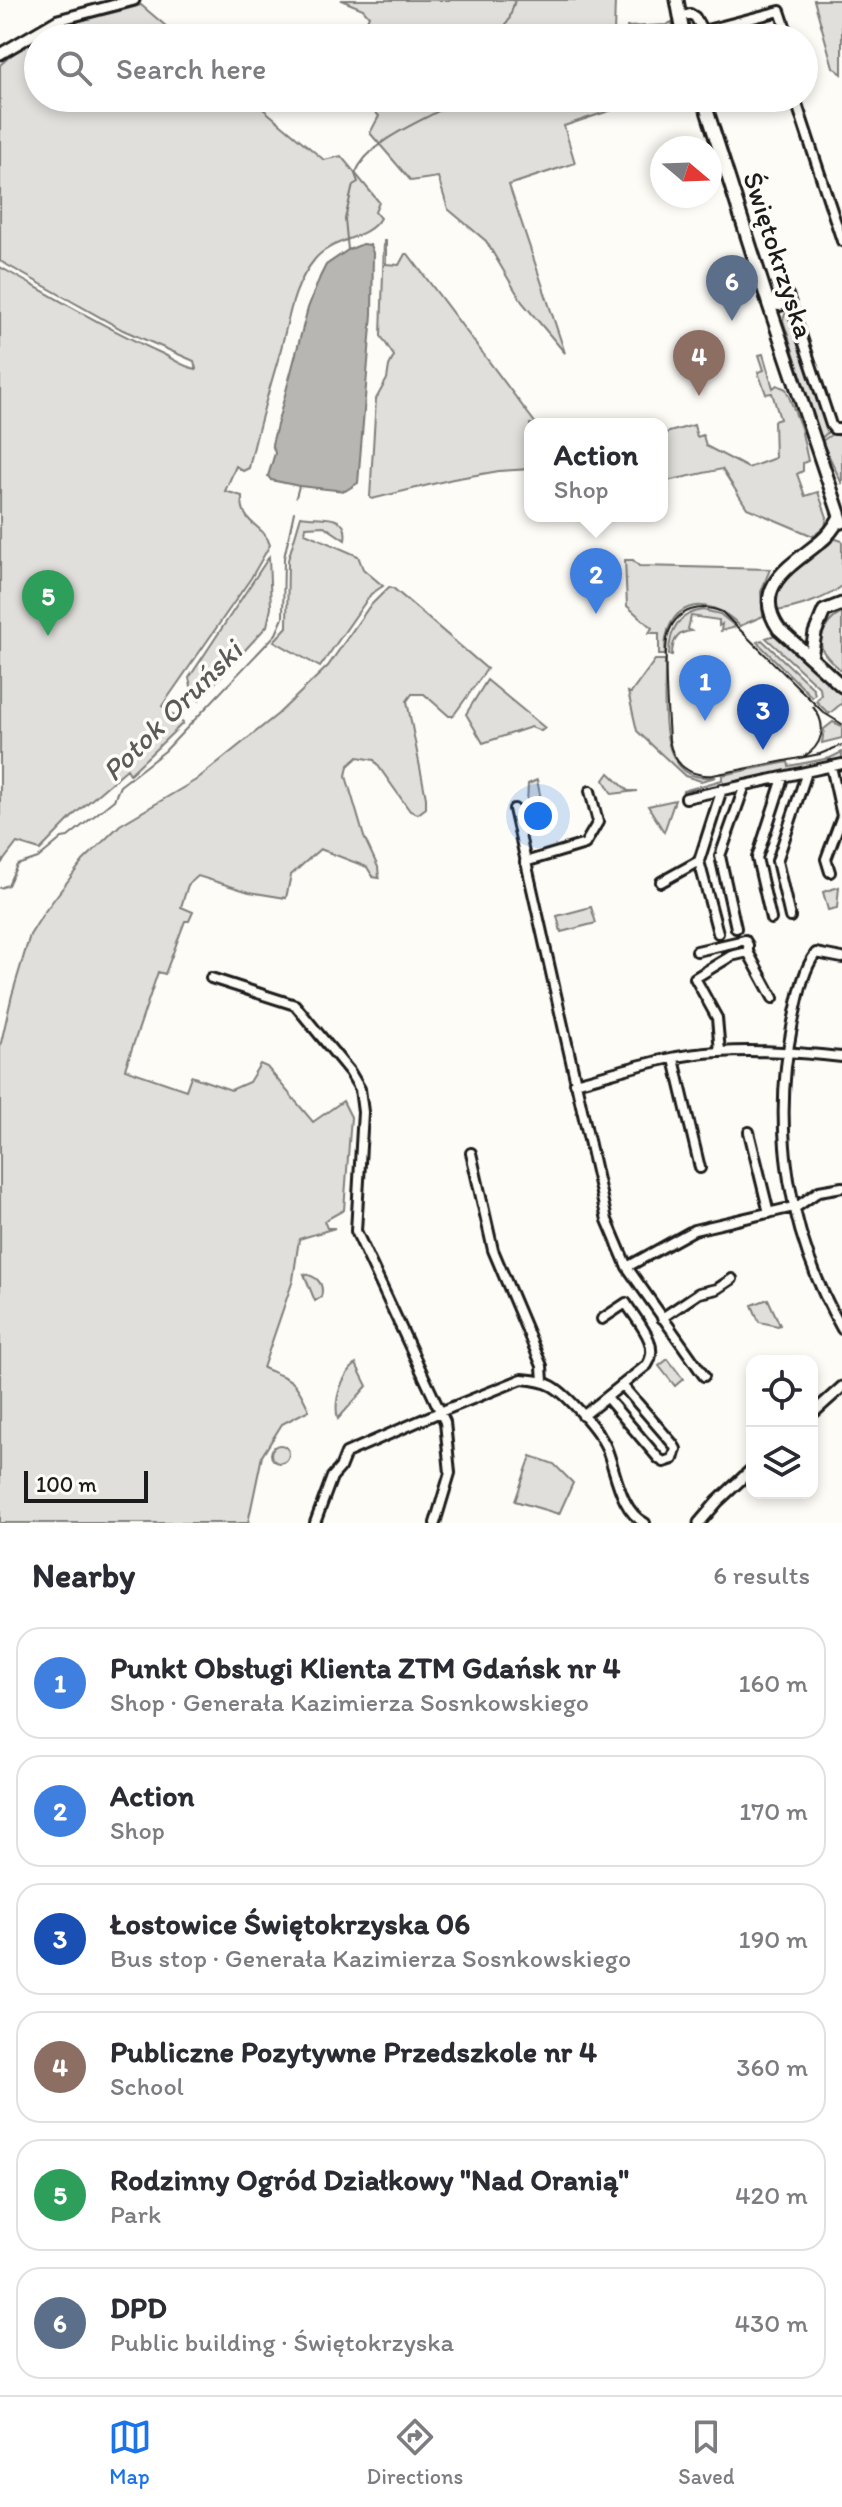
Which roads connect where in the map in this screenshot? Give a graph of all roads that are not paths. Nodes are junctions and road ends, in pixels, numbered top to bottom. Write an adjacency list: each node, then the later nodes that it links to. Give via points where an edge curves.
1 (134, 0): 4 (street)
2 (677, 0): 3 (main road)
3 (679, 17): 5 (main road); 6 (street, via 690,14)
4 (51, 24)
5 (681, 24)
6 (699, 24)
7 (730, 24): 8 (street, via 780,11)
8 (784, 24)
9 (24, 40): 10 (street)
10 (0, 54)
11 (707, 112): 14 (main road, Świętokrzyska)
12 (800, 112): 13 (street)
13 (842, 241)
14 (769, 305): 15 (street, via 779,297 789,299 831,425); 16 (main road, Świętokrzyska)
15 (842, 429)
16 (841, 520): 18 (main road, Świętokrzyska)
17 (842, 535): 18 (main road)
18 (828, 536): 20 (main road, Świętokrzyska, via 785,569 771,593 772,619)
19 (842, 604): 20 (main road, via 824,611)
20 (811, 657): 21 (main road, Świętokrzyska)
21 (842, 686)
22 (842, 764): 23 (street)
23 (831, 766): 24 (street); 33 (street, via 842,816 826,859)
24 (807, 772): 25 (street); 35 (street, via 777,861)
25 (783, 778): 26 (street); 36 (street, via 757,858)
26 (745, 785): 27 (street); 37 (street, via 720,856)
27 (722, 789): 29 (street); 31 (street)
28 (590, 791): 32 (street, via 598,822 585,844)
29 (686, 798)
30 (514, 809): 32 (street)
31 (699, 861): 34 (street); 38 (street)
32 (525, 862): 48 (street)
33 (830, 872)
34 (661, 882)
35 (790, 917)
36 (771, 919)
37 (736, 928)
38 (718, 933)
39 (697, 951): 40 (street, via 743,940)
40 (748, 952): 43 (street); 44 (street, via 695,978 717,1018)
41 (842, 958): 45 (street, via 821,952 811,958)
42 (211, 978): 66 (street, via 295,1005 360,1089 356,1231)
43 (773, 998)
44 (720, 1052): 45 (street); 47 (street)
45 (787, 1053): 46 (street); 53 (street, via 783,1140)
46 (842, 1057)
47 (674, 1059): 48 (street); 51 (street)
48 (575, 1083): 55 (street, via 607,1220)
49 (749, 1132): 54 (street)
50 (471, 1153): 61 (street, via 490,1243 542,1366)
51 (700, 1168)
52 (842, 1187): 53 (street, via 819,1191)
53 (793, 1207): 54 (street); 59 (street, via 813,1272)
54 (769, 1213): 55 (street, via 694,1230)
55 (627, 1267): 57 (street)
56 (732, 1279): 57 (street)
57 (662, 1318): 60 (street)
58 (602, 1319): 62 (street, via 626,1303 652,1344 647,1365)
59 (842, 1329)
60 (704, 1376)
61 (543, 1382): 66 (street, via 515,1381); 67 (street)
62 (622, 1385): 64 (street); 64 (street, via 673,1444 673,1459 659,1459)
63 (842, 1387): 65 (street)
64 (607, 1398): 67 (street)
65 (818, 1409)
66 (440, 1412): 69 (street, via 346,1453); 70 (street, via 450,1473)
67 (583, 1416): 71 (street, via 605,1444 628,1508)
68 (746, 1475): 72 (street)
69 (315, 1523)
70 (435, 1523)
71 (645, 1523)
72 (699, 1523)

